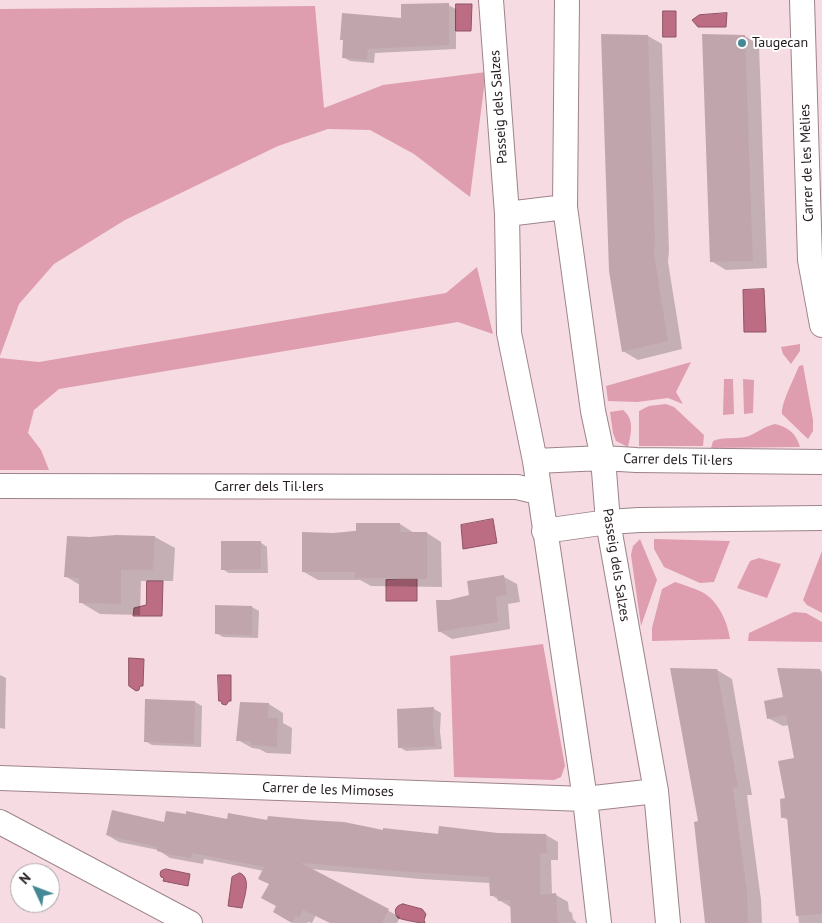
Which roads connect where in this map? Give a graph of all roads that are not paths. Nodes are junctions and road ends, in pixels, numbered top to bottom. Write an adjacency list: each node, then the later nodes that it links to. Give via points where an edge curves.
1 (491, 0): 5 (street, Passeig dels Salzes)
2 (567, 0): 4 (street, Passeig dels Salzes)
3 (802, 0): 6 (street, Carrer de les Mèlies, via 810,260)
4 (564, 207): 5 (street); 7 (street, Passeig dels Salzes, via 593,411)
5 (507, 214): 8 (street, Passeig dels Salzes, via 509,333)
6 (822, 325)
7 (603, 458): 8 (street, Carrer dels Til·lers); 9 (street, Carrer dels Til·lers); 13 (street, Passeig dels Salzes)
8 (535, 461): 11 (street, Passeig dels Salzes)
9 (822, 462)
10 (0, 486): 11 (street, Carrer dels Til·lers, via 517,487)
11 (538, 492): 14 (street, Passeig dels Salzes)
12 (822, 518): 13 (street)
13 (608, 522): 14 (street); 16 (street, Passeig dels Salzes)
14 (544, 531): 17 (street, Passeig dels Salzes)
15 (0, 778): 17 (street, Carrer de les Mimoses)
16 (656, 791): 17 (street, Carrer de les Mimoses); 21 (street, Passeig dels Salzes)
17 (585, 799): 20 (street, Passeig dels Salzes)
18 (0, 822): 19 (street)
19 (190, 923)
20 (599, 923)
21 (668, 923)

